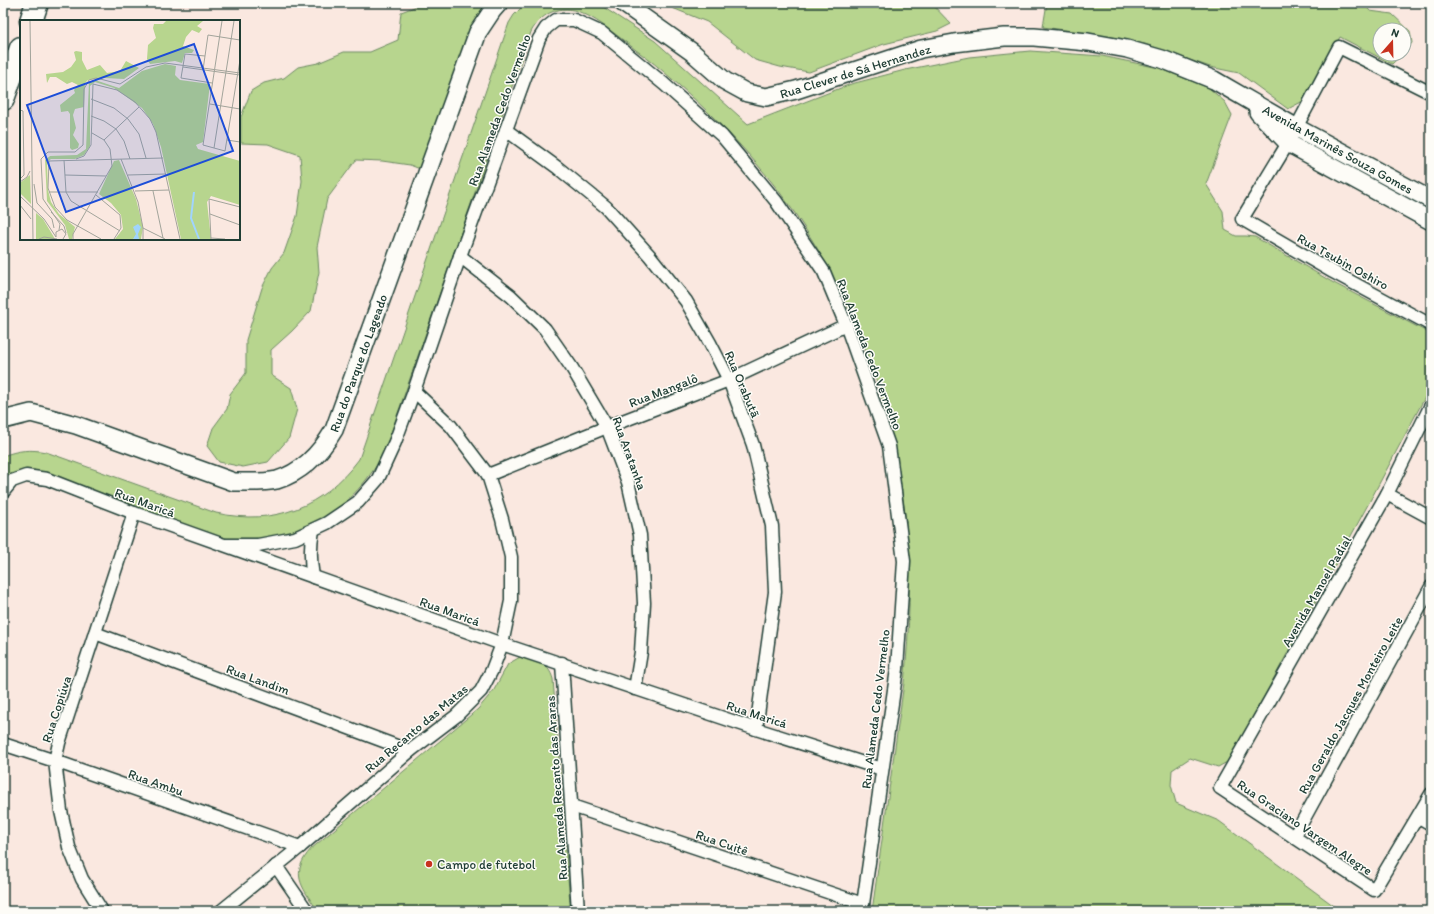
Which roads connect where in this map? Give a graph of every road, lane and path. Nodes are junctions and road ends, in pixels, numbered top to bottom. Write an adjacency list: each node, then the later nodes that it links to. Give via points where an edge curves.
1 (37, 3): 4 (highway)
2 (499, 3): 20 (street, Rua do Parque do Lageado, via 478,32 334,430 313,458 295,472 276,480 234,482 76,425 31,413)
3 (623, 3): 7 (street, Rua Clever de Sá Hernandez, via 692,52 725,81 746,93 766,97 796,90 921,49 1004,37 1034,37 1088,42 1162,59 1202,74)
4 (31, 20)
5 (20, 51): 8 (highway)
6 (1431, 92): 9 (street, via 1339,48)
7 (1245, 98): 9 (street, Avenida Marinês Souza Gomes); 11 (street, Avenida Marinês Souza Gomes)
8 (3, 99)
9 (1297, 128): 11 (street); 12 (street, Avenida Marinês Souza Gomes)
10 (506, 130): 14 (street, Rua Alameda Cedo Vermelho); 15 (street, Rua Alameda Cedo Vermelho, via 539,39 546,28 556,20 574,20 602,33 722,136 776,201 824,272); 17 (street, Rua Orabutã, via 558,168 606,208 650,256 686,301)
11 (1288, 143): 13 (street, Avenida Marinês Souza Gomes); 16 (street, Rua Tsubin Oshiro, via 1242,219)
12 (1431, 200)
13 (1429, 216)
14 (460, 256): 18 (street, Rua Alameda Cedo Vermelho); 21 (street, Rua Aratanha, via 512,296 545,329 576,374)
15 (846, 325): 17 (street, Rua Mangalô); 39 (street, Rua Alameda Cedo Vermelho, via 889,446 904,561 897,669)
16 (1431, 325)
17 (729, 380): 21 (street, Rua Mangalô); 35 (street, Rua Orabutã, via 753,445 772,526 776,592)
18 (414, 391): 22 (street, Rua Recanto das Matas, via 451,426); 27 (street, Rua Alameda Cedo Vermelho, via 378,479 358,502)
19 (1431, 405): 24 (street, Avenida Manoel Padial)
20 (3, 420)
21 (607, 427): 22 (street, Rua Mangalô); 34 (street, Rua Aratanha, via 628,482 640,535 644,603 641,652)
22 (488, 475): 32 (street, Rua Recanto das Matas, via 511,557 511,601)
23 (3, 492): 25 (street, Rua Maricá, via 12,481 26,476 47,479)
24 (1387, 494): 26 (street); 40 (street, Avenida Manoel Padial)
25 (134, 513): 28 (street, Rua Maricá); 31 (street, Rua Copiúva)
26 (1431, 518)
27 (313, 530): 28 (street, Rua Alameda Cedo Vermelho, via 295,538 258,546); 29 (street, via 310,560)
28 (226, 545): 29 (street, Rua Maricá)
29 (313, 576): 32 (street, Rua Maricá)
30 (1431, 587): 45 (street, Rua Geraldo Jacques Monteiro Leite)
31 (95, 634): 37 (street, Rua Landim); 38 (street, Rua Copiúva)
32 (502, 644): 33 (street, Rua Maricá); 37 (street, Rua Recanto das Matas, via 481,691 456,716)
33 (562, 663): 34 (street, Rua Maricá); 42 (street, Rua Alameda Recanto das Araras)
34 (635, 689): 35 (street, Rua Maricá)
35 (756, 729): 39 (street, Rua Maricá)
36 (3, 744): 38 (street, Rua Ambu)
37 (410, 751): 46 (street, Rua Recanto das Matas)
38 (55, 761): 46 (street, Rua Ambu); 49 (street, Rua Copiúva, via 61,811 69,847 82,878)
39 (882, 769): 48 (street, Rua Alameda Cedo Vermelho)
40 (1220, 788): 45 (street, Rua Graciano Vargem Alegre)
41 (1431, 794): 43 (street)
42 (572, 806): 48 (street, Rua Cuitê); 52 (street, Rua Alameda Recanto das Araras)
43 (1419, 817): 44 (street); 45 (street, Rua Graciano Vargem Alegre, via 1374,890)
44 (1431, 824)
45 (1294, 837)
46 (300, 847): 47 (street, Rua Recanto das Matas)
47 (276, 866): 50 (street, Rua Recanto das Matas); 51 (street)
48 (862, 908)
49 (102, 911)
50 (221, 911)
51 (307, 911)
52 (578, 911)

